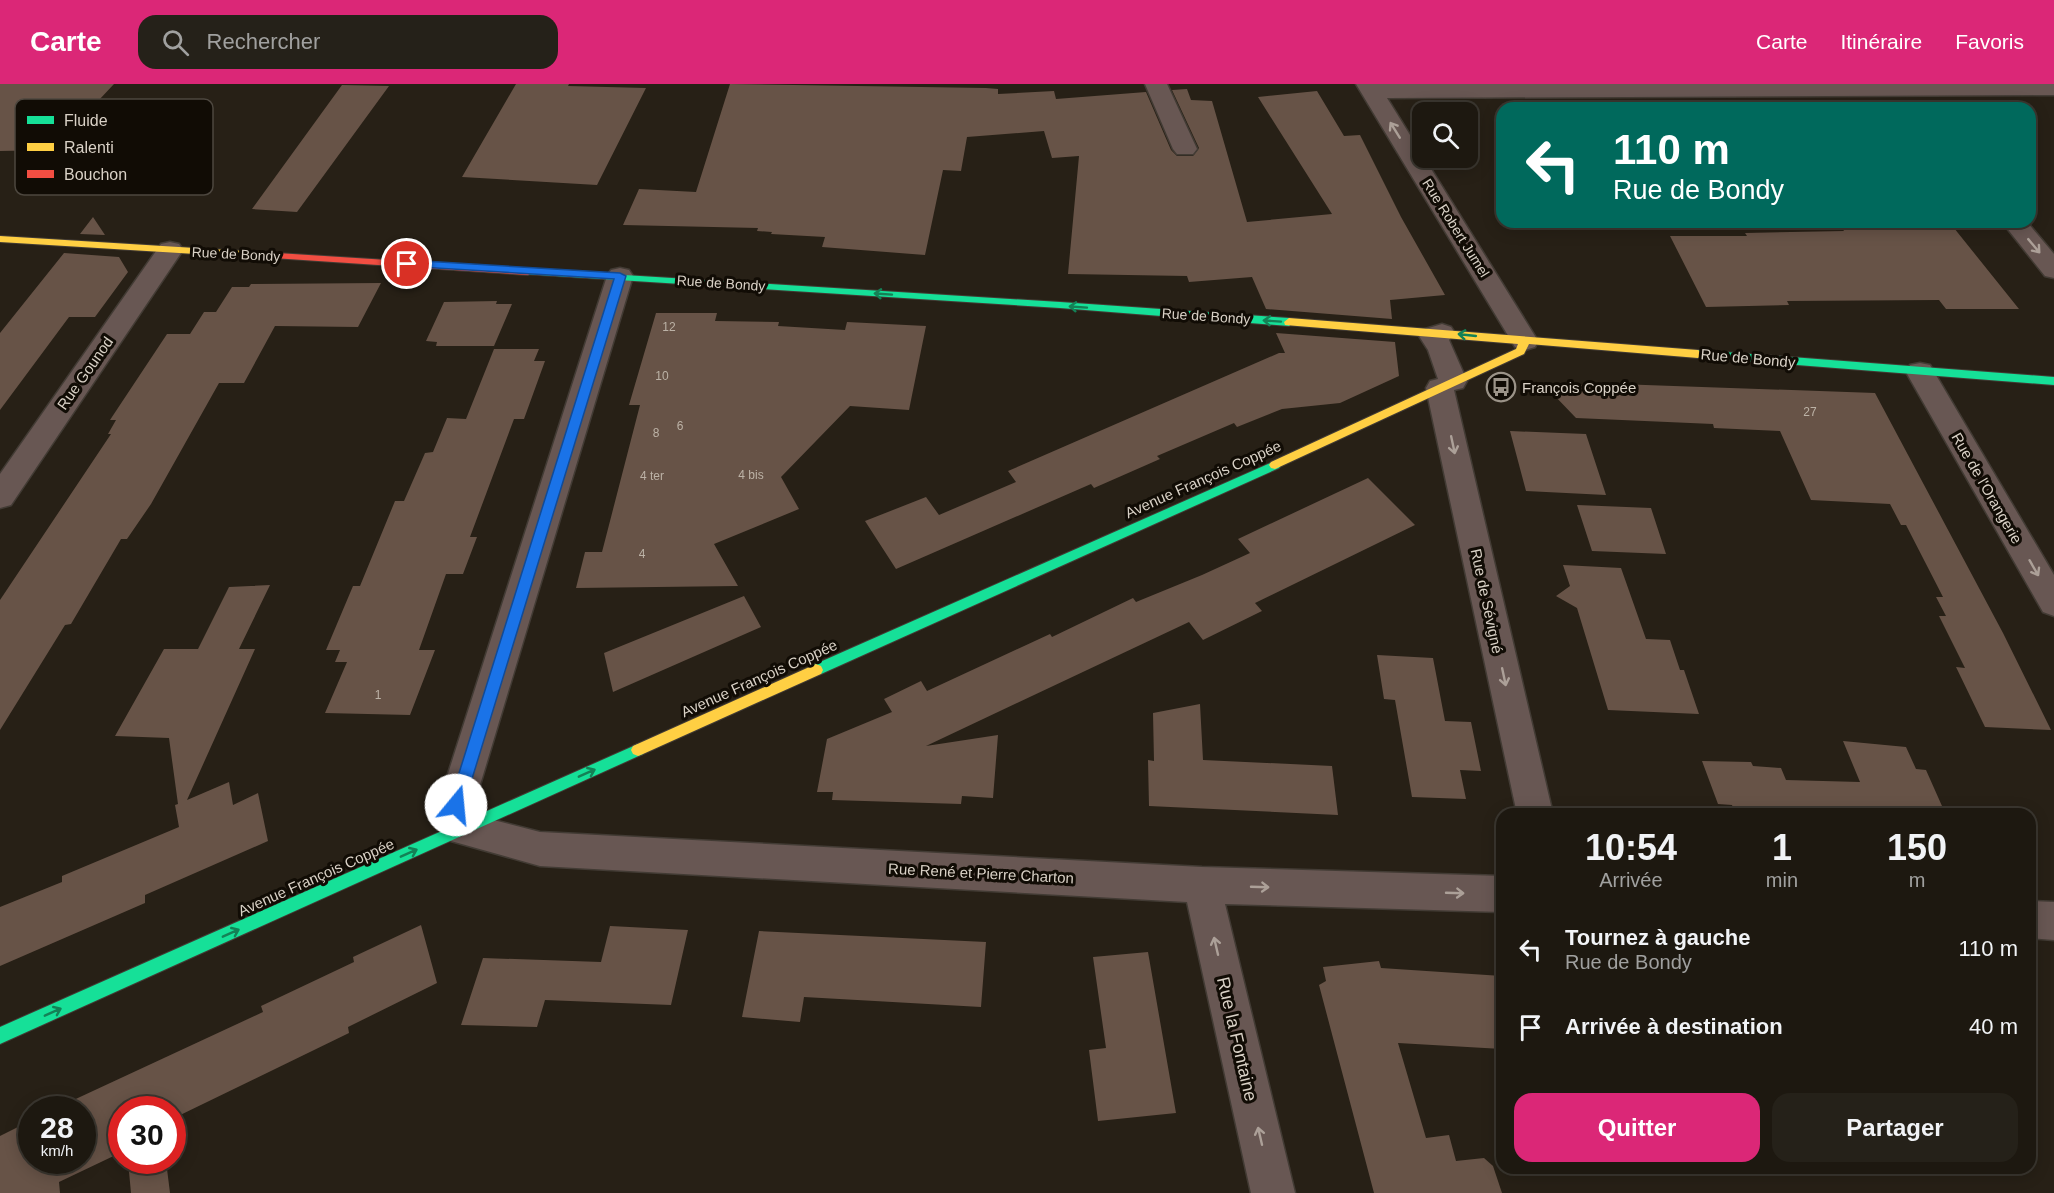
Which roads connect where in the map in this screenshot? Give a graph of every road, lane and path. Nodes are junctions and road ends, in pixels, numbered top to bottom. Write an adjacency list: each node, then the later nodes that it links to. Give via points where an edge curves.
1 (1156, 84): 6 (street)
2 (1900, 87): 3 (street); 4 (street); 5 (street)
3 (1369, 88): 13 (street, Rue Robert Jumel, one-way to 3)
4 (2054, 88)
5 (1913, 102)
6 (1185, 149)
7 (2019, 228): 10 (street, one-way to 10)
8 (0, 239): 9 (street, Rue de Bondy)
9 (170, 250): 11 (street, Rue de Bondy); 17 (street, Rue Gounod)
10 (2054, 270)
11 (620, 276): 12 (street, Rue de Bondy, one-way to 11); 20 (street, via 456,805)
12 (1442, 333): 13 (street, Rue de Bondy, one-way to 12); 16 (street, via 1432,336 1441,349)
13 (1525, 341): 14 (street, Rue de Bondy); 16 (street, Avenue François Coppée, via 1520,351)
14 (1920, 372): 15 (street, Rue de Bondy); 18 (street, Rue de l'Orangerie, one-way to 18)
15 (2054, 381)
16 (1446, 385): 19 (street, Rue de Sévigné, one-way to 19); 20 (street, Avenue François Coppée, one-way to 16)
17 (0, 497)
18 (2054, 603)
19 (1534, 808)
20 (464, 829): 21 (street, Rue René et Pierre Charton, via 540,849); 25 (street, Avenue François Coppée, one-way to 20)
21 (1202, 885): 22 (street, Rue René et Pierre Charton, one-way to 22); 26 (street, Rue la Fontaine, one-way to 21)
22 (1496, 894)
23 (2036, 920): 24 (street)
24 (2054, 921)
25 (0, 1036)
26 (1273, 1193)

